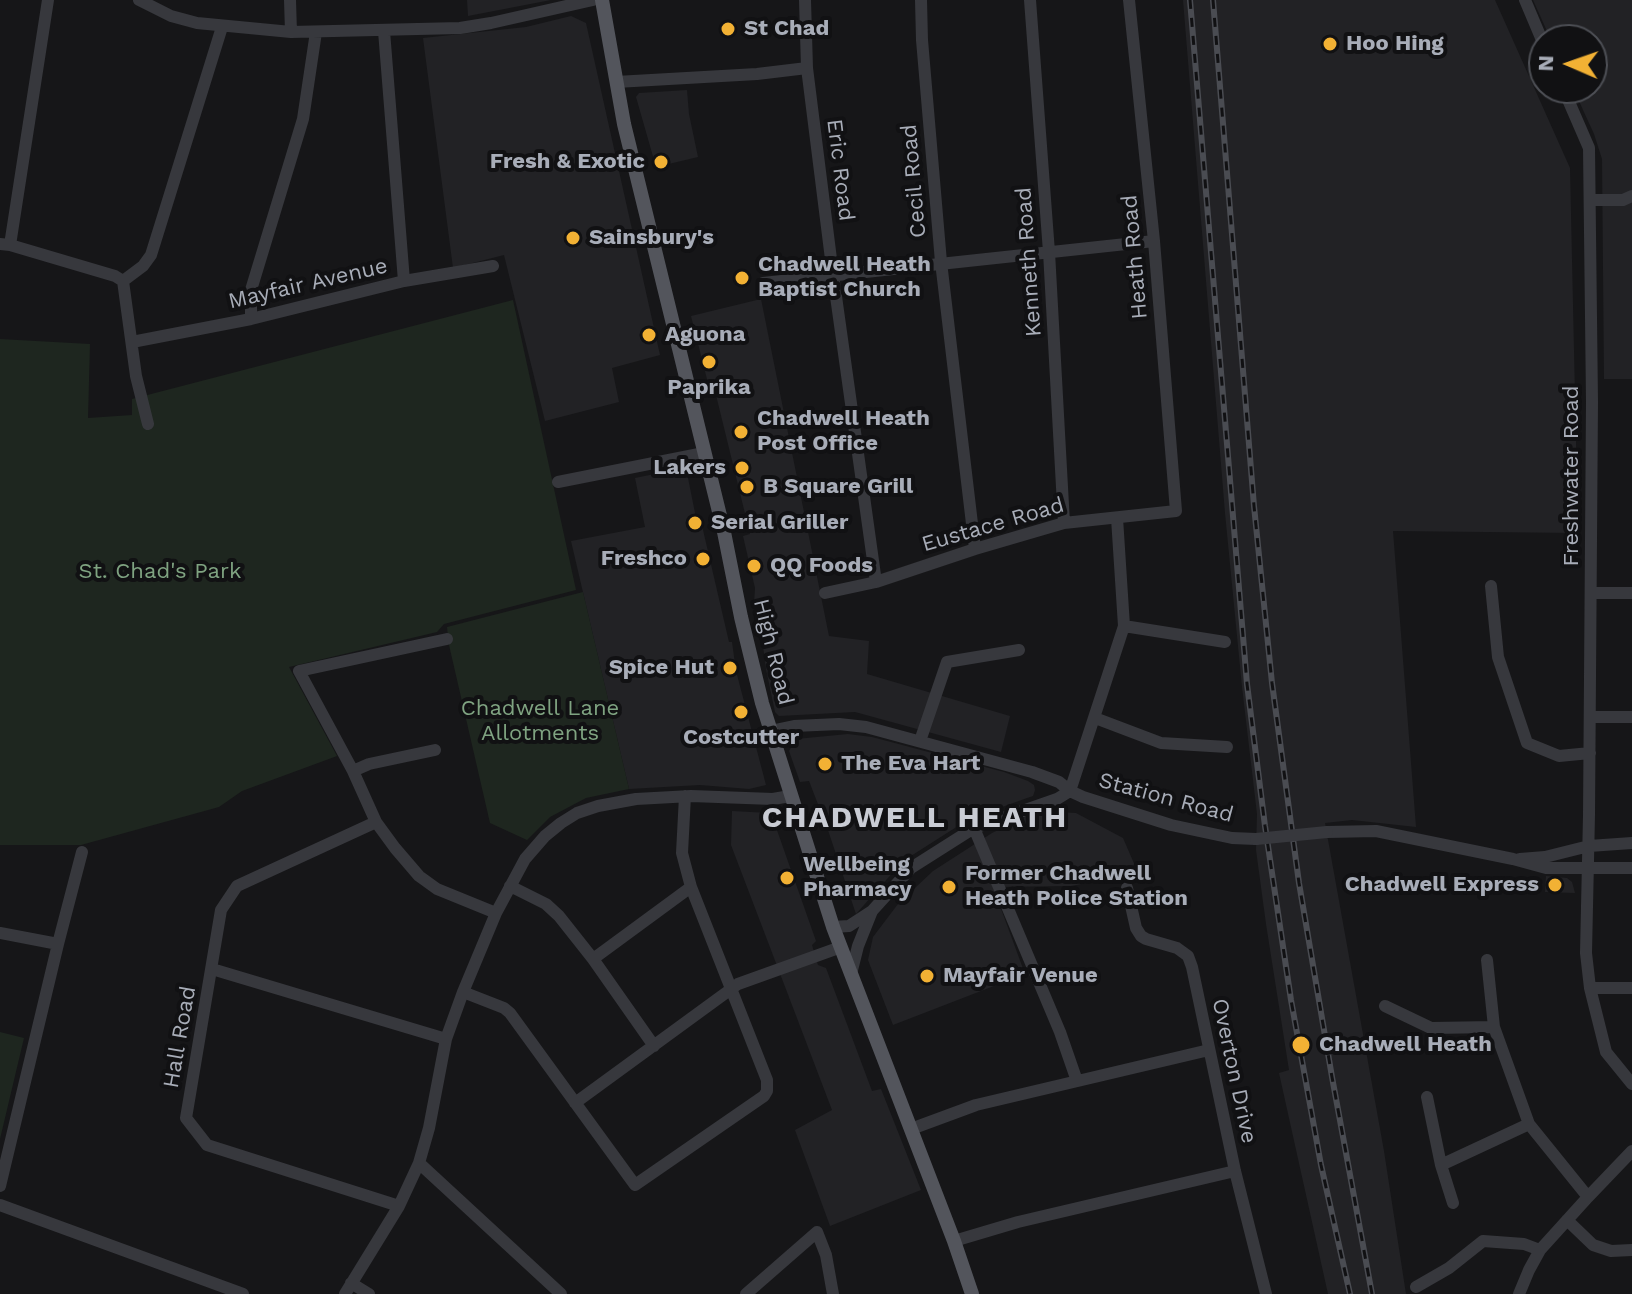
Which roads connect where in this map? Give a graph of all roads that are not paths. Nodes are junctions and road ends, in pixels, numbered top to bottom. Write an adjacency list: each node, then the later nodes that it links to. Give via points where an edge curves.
1 (48, 0): 22 (street)
2 (139, 0): 12 (street, via 183,20)
3 (290, 0): 14 (street)
4 (593, 0): 13 (street, via 460,28)
5 (602, 0): 17 (main road, High Road)
6 (805, 0): 16 (street, Eric Road)
7 (921, 0): 24 (street, Cecil Road)
8 (1030, 0): 23 (street, Kenneth Road)
9 (1129, 0): 21 (street, Heath Road)
10 (1525, 0): 11 (street)
11 (1535, 24)
12 (222, 27): 14 (street); 27 (street, via 151,255)
13 (384, 31): 15 (street); 28 (street)
14 (291, 32): 15 (street)
15 (316, 32): 30 (street, via 303,119 251,290)
16 (807, 68): 17 (street); 26 (street, Eric Road)
17 (616, 82): 33 (main road, High Road)
18 (1570, 104): 20 (street, Freshwater Road, via 1589,148)
19 (1632, 196): 20 (street)
20 (1590, 200): 42 (street, Freshwater Road)
21 (1154, 241): 23 (street); 35 (street, Heath Road)
22 (5, 245): 27 (street)
23 (1049, 252): 24 (street); 37 (street, Kenneth Road)
24 (941, 262): 26 (street); 38 (street, Cecil Road)
25 (493, 266): 28 (street, Mayfair Avenue)
26 (833, 275): 29 (street); 39 (street, Eric Road)
27 (123, 281): 31 (street)
28 (404, 281): 30 (street, Mayfair Avenue)
29 (763, 283)
30 (251, 319): 31 (street, Mayfair Avenue)
31 (132, 342): 32 (street)
32 (148, 424)
33 (704, 453): 34 (street); 51 (main road, High Road)
34 (558, 482)
35 (1176, 511): 36 (street, Eustace Road)
36 (1117, 518): 37 (street, Eustace Road); 44 (street)
37 (1064, 523): 38 (street, Eustace Road)
38 (975, 549): 39 (street, Eustace Road)
39 (876, 582): 41 (street, Eustace Road)
40 (1491, 586): 55 (street, via 1498,657 1527,743 1559,756)
41 (825, 593)
42 (1591, 593): 43 (street); 48 (street, Freshwater Road)
43 (1632, 593)
44 (1124, 626): 46 (street); 50 (street)
45 (447, 639): 56 (street, via 299,671)
46 (1225, 642)
47 (1019, 650): 52 (street, via 947,662)
48 (1590, 717): 49 (street); 55 (street, Freshwater Road)
49 (1632, 717)
50 (1095, 718): 53 (street, via 1161,743); 58 (street)
51 (770, 731): 52 (street, Station Road, via 847,724); 60 (main road, High Road)
52 (920, 741): 57 (street, Station Road)
53 (1227, 747)
54 (435, 750): 56 (street)
55 (1590, 753): 65 (street, Freshwater Road)
56 (353, 771): 62 (street)
57 (1044, 777): 58 (street, Station Road); 61 (street)
58 (1070, 791): 61 (street); 67 (street, Station Road, bridge, via 1171,825 1232,838 1376,831)
59 (685, 796): 60 (street); 70 (street, via 636,799 577,813 545,836); 71 (street, via 682,853)
60 (790, 796): 75 (main road, High Road)
61 (1039, 806): 63 (street)
62 (376, 822): 74 (street, via 419,876); 81 (street, Hall Road, via 237,886 221,910)
63 (974, 828): 73 (street, via 911,868); 92 (street)
64 (1632, 843): 65 (street)
65 (1589, 846): 67 (street); 69 (street, Freshwater Road)
66 (82, 852): 77 (street)
67 (1513, 859): 69 (street, Station Road, via 1546,868)
68 (1632, 868): 69 (street, Station Road)
69 (1588, 869): 83 (street, Freshwater Road)
70 (510, 886): 74 (street); 79 (street, via 553,910)
71 (691, 887): 79 (street); 85 (street)
72 (1127, 888): 91 (street, Overton Drive, via 1141,936 1188,956)
73 (872, 911): 75 (street, via 849,926); 82 (street)
74 (496, 913): 86 (street)
75 (833, 927): 78 (main road, High Road)
76 (0, 933): 77 (street)
77 (58, 944): 102 (street)
78 (841, 947): 82 (main road, High Road); 85 (street)
79 (593, 959): 90 (street)
80 (1487, 960): 88 (street)
81 (212, 969): 89 (street); 106 (street, Hall Road, via 186,1118 207,1145)
82 (851, 974): 97 (main road, High Road)
83 (1590, 988): 84 (street); 93 (street, Freshwater Road, via 1606,1052)
84 (1632, 988)
85 (732, 989): 90 (street); 95 (street, via 767,1080 764,1096 635,1185)
86 (463, 992): 89 (street); 95 (street, via 510,1013)
87 (1385, 1006): 88 (street, via 1431,1028)
88 (1494, 1027): 96 (street)
89 (446, 1039): 99 (street)
90 (654, 1046): 95 (street)
91 (1209, 1050): 92 (street); 101 (street, Overton Drive)
92 (1077, 1081): 97 (street, via 976,1105)
93 (1632, 1084)
94 (1427, 1097): 100 (street)
95 (575, 1103)
96 (1529, 1124): 100 (street); 103 (street)
97 (911, 1129): 108 (main road, High Road)
98 (1632, 1151): 103 (street)
99 (419, 1163): 106 (street); 116 (street)
100 (1441, 1165): 104 (street)
101 (1235, 1171): 108 (street); 113 (street, Overton Drive)
102 (0, 1186)
103 (1588, 1197): 107 (street)
104 (1453, 1203)
105 (0, 1205): 114 (street)
106 (399, 1206): 112 (street)
107 (1567, 1220): 109 (street); 110 (street, via 1593,1245)
108 (954, 1241): 119 (main road, High Road)
109 (1540, 1250): 111 (street, via 1483,1241); 120 (street)
110 (1632, 1250)
111 (1416, 1287)
112 (348, 1288): 115 (street)
113 (1262, 1293)
114 (243, 1294)
115 (369, 1294)
116 (561, 1294)
117 (746, 1294): 118 (street, via 817,1232)
118 (833, 1294)
119 (972, 1294)
120 (1519, 1294)

